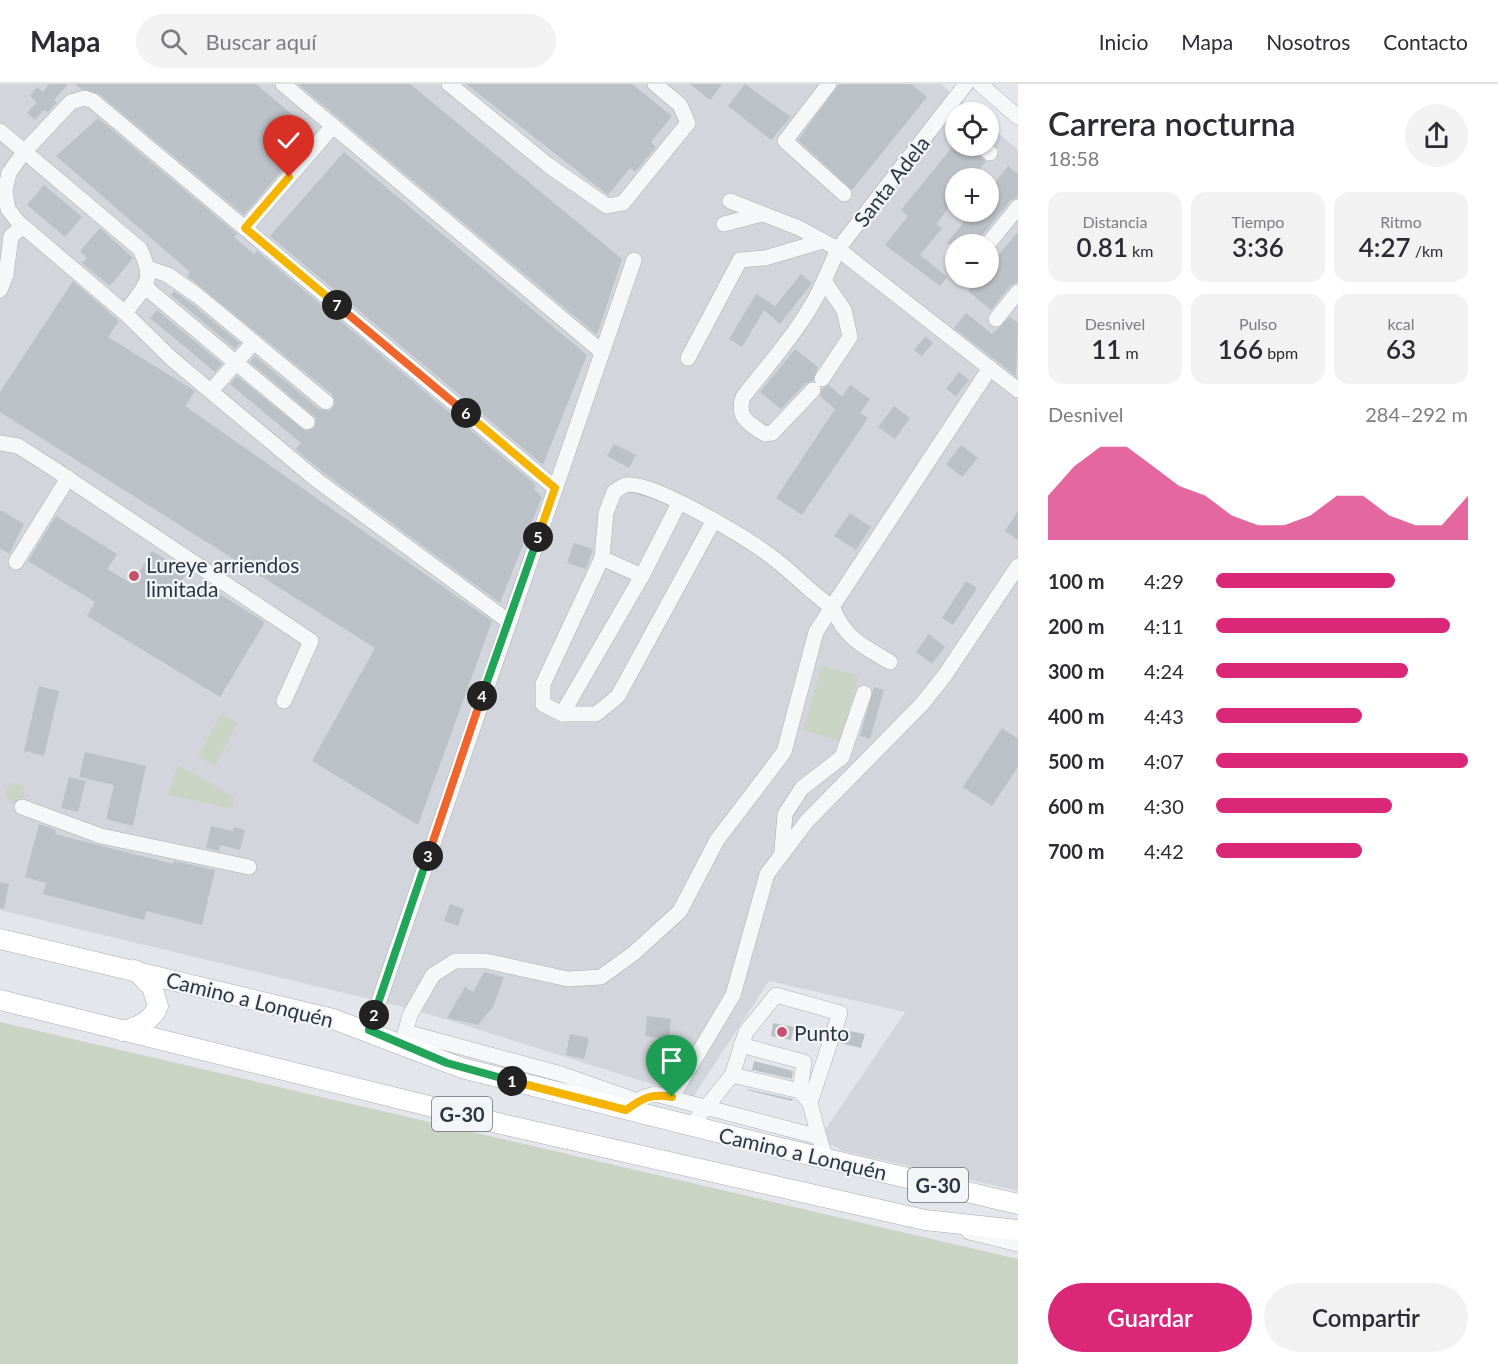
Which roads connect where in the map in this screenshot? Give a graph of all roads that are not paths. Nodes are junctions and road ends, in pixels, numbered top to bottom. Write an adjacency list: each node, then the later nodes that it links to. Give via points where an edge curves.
1 (283, 84): 10 (street)
2 (449, 84): 3 (street, via 548,165 607,206 623,203 688,123 680,105)
3 (655, 84)
4 (829, 84): 13 (street, via 785,141)
5 (966, 84): 7 (street, Santa Adela)
6 (980, 84): 8 (street)
7 (957, 102)
8 (1018, 117)
9 (945, 122): 22 (street, Santa Adela)
10 (333, 126): 19 (street); 32 (street)
11 (0, 131): 12 (street)
12 (24, 152): 18 (street, via 9,173 5,192 9,208); 19 (street, via 71,102 85,98); 24 (street, via 140,249)
13 (844, 194)
14 (730, 201): 16 (street)
15 (1018, 207): 20 (street)
16 (762, 214): 17 (street); 21 (street)
17 (724, 224)
18 (23, 227): 27 (street, via 11,236); 29 (street)
19 (245, 228): 42 (street)
20 (996, 234)
21 (823, 241): 22 (street); 33 (street, via 765,258 740,260)
22 (838, 249): 25 (street, Santa Adela); 35 (street)
23 (634, 260): 32 (street)
24 (148, 268): 26 (street); 31 (street, via 176,280)
25 (824, 281): 25 (street, Santa Adela, via 844,310 850,336 818,385 772,433 765,434 741,414 743,397 795,328)
26 (144, 286): 29 (street); 34 (street)
27 (0, 290)
28 (1018, 292): 30 (street)
29 (125, 313): 37 (street)
30 (996, 319)
31 (254, 342): 34 (street); 38 (street)
32 (602, 352): 42 (street)
33 (688, 358)
34 (236, 362): 37 (street); 39 (street)
35 (990, 368): 36 (street); 49 (street)
36 (1018, 390)
37 (211, 391): 50 (street, via 318,481)
38 (326, 402)
39 (307, 422)
40 (0, 443): 41 (street, via 18,446)
41 (68, 478): 46 (street); 53 (street, via 310,641)
42 (555, 488): 50 (street)
43 (679, 503): 44 (street); 45 (street, via 647,488 626,485 614,492 606,513); 48 (street)
44 (714, 520): 49 (street, via 766,552 808,591); 54 (street, via 618,696 596,714)
45 (602, 558): 48 (street); 54 (street, via 543,684 543,704)
46 (16, 562)
47 (1018, 566): 56 (street, via 922,704)
48 (642, 576): 54 (street)
49 (832, 607): 51 (street, via 842,629); 63 (street, via 816,632 784,752 717,840 680,911 601,977 568,979 486,961 455,961 433,975 410,1015)
50 (508, 621): 61 (street)
51 (890, 662)
52 (864, 693): 56 (street, via 842,757 802,788 785,814)
53 (284, 702)
54 (562, 714)
55 (22, 807): 57 (street, via 101,836)
56 (782, 850): 66 (street, via 767,874 733,995)
57 (249, 867)
58 (0, 939): 59 (main road, Camino a Lonquén / G-30)
59 (135, 970): 61 (main road, Camino a Lonquén / G-30); 62 (main road, via 152,987 158,1006 146,1022)
60 (0, 1000): 62 (main road, Camino a Lonquén / G-30)
61 (369, 1030): 63 (main road, Camino a Lonquén / G-30)
62 (123, 1031): 76 (main road, Camino a Lonquén / G-30, via 510,1126)
63 (404, 1038): 68 (main road, Camino a Lonquén / G-30, via 462,1068)
64 (741, 1045): 65 (street); 67 (street, via 804,1062); 67 (street, via 746,1032 776,995 840,1013)
65 (732, 1075): 67 (street); 69 (street)
66 (672, 1097): 68 (street, via 655,1094); 69 (street)
67 (805, 1097): 71 (street)
68 (632, 1105): 70 (main road, Camino a Lonquén / G-30)
69 (706, 1106): 70 (street); 71 (street)
70 (691, 1126): 72 (main road, Camino a Lonquén / G-30)
71 (819, 1137): 72 (street)
72 (826, 1159): 73 (main road, Camino a Lonquén / G-30)
73 (985, 1196): 74 (main road, Camino a Lonquén / G-30); 75 (street)
74 (1018, 1204)
75 (1018, 1212)
76 (925, 1220): 77 (main road, Camino a Lonquén / G-30); 78 (street, Camino a Lonquén)
77 (1018, 1230)
78 (1018, 1244)

